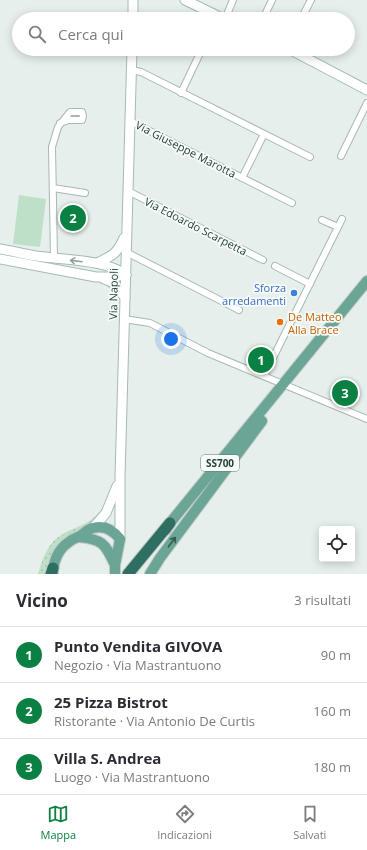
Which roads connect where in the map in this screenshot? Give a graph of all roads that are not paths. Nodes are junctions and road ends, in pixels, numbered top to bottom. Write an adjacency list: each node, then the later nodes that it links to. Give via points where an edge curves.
1 (133, 0): 7 (main road)
2 (185, 0): 6 (main road)
3 (233, 0): 9 (street)
4 (272, 0): 10 (street)
5 (311, 0): 11 (street)
6 (200, 3): 8 (main road)
7 (133, 12)
8 (212, 12)
9 (224, 12)
10 (266, 12)
11 (305, 12)
12 (132, 56): 15 (main road, Via Napoli)
13 (199, 56): 17 (street)
14 (302, 56): 16 (main road)
15 (132, 70): 17 (street, via 141,72); 19 (main road, Via Napoli)
16 (367, 90)
17 (181, 93): 21 (street)
18 (367, 103): 22 (street)
19 (130, 121): 24 (street, Via Giuseppe Marotta); 26 (main road, Via Napoli)
20 (60, 123): 25 (street, via 52,147)
21 (264, 134): 23 (street); 24 (street, Via Giuseppe Marotta)
22 (341, 156)
23 (310, 157)
24 (242, 178): 28 (street, Via Giuseppe Marotta)
25 (53, 188): 27 (street); 35 (street)
26 (128, 191): 32 (main road, Via Napoli); 37 (street, Via Edoardo Scarpetta)
27 (85, 193)
28 (292, 203)
29 (342, 219): 31 (street)
30 (322, 220): 31 (street)
31 (338, 227): 43 (street)
32 (127, 234): 34 (main road, Via Napoli); 38 (main road, via 116,253)
33 (0, 249): 35 (main road)
34 (126, 252): 40 (main road, Via Napoli); 45 (street)
35 (54, 258): 38 (main road, one-way to 35)
36 (0, 259): 41 (main road)
37 (263, 260)
38 (97, 263): 40 (main road, via 113,267)
39 (275, 266): 43 (street)
40 (126, 275): 41 (main road); 44 (main road, Via Napoli)
41 (96, 277): 44 (main road, via 116,284)
42 (367, 281): 48 (main road)
43 (310, 284): 47 (street)
44 (125, 298): 46 (main road, Via Napoli)
45 (239, 310)
46 (124, 319): 47 (street, via 150,323 208,353); 50 (main road, Via Napoli)
47 (264, 376): 48 (street)
48 (282, 386): 49 (street); 51 (main road, SS700); 59 (main road, one-way to 48, via 264,419)
49 (367, 419)
50 (120, 477): 52 (main road, via 106,513); 54 (main road, Via Napoli)
51 (170, 523): 58 (highway, SS700)
52 (94, 528): 53 (main road); 54 (main road, via 112,530)
53 (78, 537): 55 (main road); 57 (main road, via 62,548 56,557)
54 (120, 539): 55 (main road, via 108,543); 56 (main road, Via Napoli); 58 (main road, Via Napoli)
55 (101, 542): 56 (main road, via 107,548)
56 (115, 569)
57 (52, 572)
58 (127, 573)
59 (150, 574)

